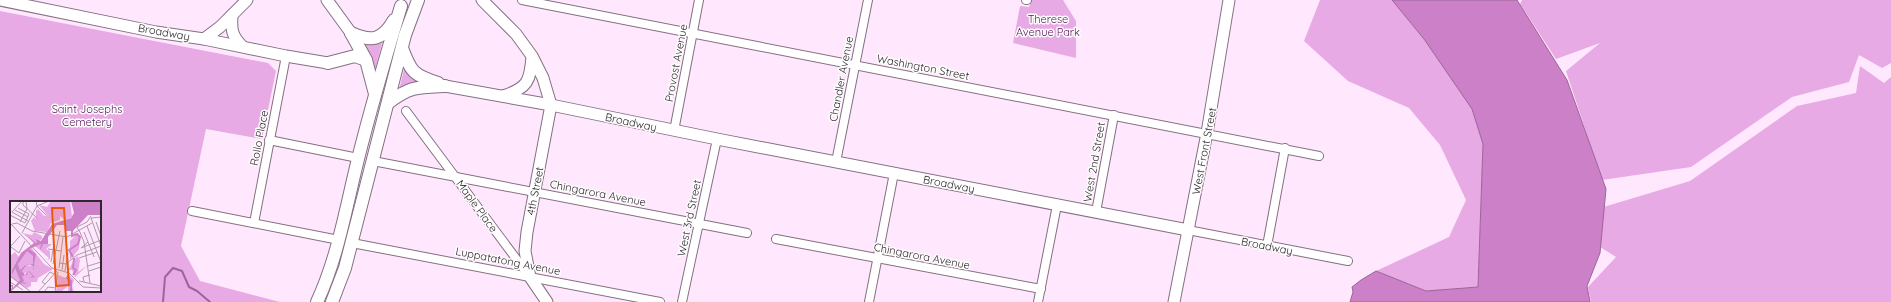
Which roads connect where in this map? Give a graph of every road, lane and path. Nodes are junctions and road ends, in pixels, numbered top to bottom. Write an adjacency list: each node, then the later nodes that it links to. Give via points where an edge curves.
1 (0, 0): 14 (main road, Broadway, via 187,38)
2 (247, 0): 11 (main road)
3 (327, 0): 12 (main road)
4 (418, 0): 16 (highway)
5 (482, 0): 18 (main road, via 511,28)
6 (522, 0): 13 (street, Washington Street)
7 (699, 0): 13 (street, Provost Avenue)
8 (868, 0): 21 (street, Chandler Avenue)
9 (1229, 0): 30 (main road, West Front Street)
10 (402, 3): 12 (highway, via 390,27 382,35 368,39); 23 (highway)
11 (232, 16): 14 (main road); 15 (main road, via 231,29 234,38)
12 (351, 33): 19 (highway)
13 (693, 34): 21 (street, Washington Street); 29 (street, Provost Avenue)
14 (204, 39): 15 (main road, Broadway)
15 (242, 46): 17 (main road, Broadway)
16 (402, 48): 22 (highway, via 410,68 421,77); 25 (highway)
17 (286, 56): 20 (main road, Broadway); 32 (street, Rollo Place)
18 (532, 56): 24 (main road, via 531,74 526,84 514,93); 26 (main road, via 543,78)
19 (366, 60): 20 (highway, via 355,56); 23 (highway)
20 (328, 63)
21 (855, 65): 28 (street, Washington Street); 37 (street, Chandler Avenue)
22 (445, 86): 24 (main road, Broadway); 25 (highway, via 409,89)
23 (375, 94): 35 (highway)
24 (501, 97): 26 (main road, Broadway)
25 (388, 103): 36 (highway)
26 (551, 105): 29 (main road, Broadway); 40 (main road, 4th Street)
27 (406, 111): 39 (street, Maple Place)
28 (1114, 115): 30 (street, Washington Street); 43 (street, West 2nd Street)
29 (674, 130): 31 (main road, Broadway)
30 (1207, 133): 33 (street, Washington Street); 46 (main road, West Front Street)
31 (717, 139): 37 (main road, Broadway); 45 (street, West 3rd Street)
32 (269, 140): 35 (street); 44 (street, Rollo Place)
33 (1285, 148): 34 (street, Washington Street); 51 (street)
34 (1319, 156)
35 (358, 158): 49 (highway)
36 (373, 160): 39 (street, Chingarora Avenue); 50 (highway)
37 (836, 162): 38 (main road, Broadway)
38 (894, 173): 41 (main road, Broadway); 52 (street)
39 (456, 177): 40 (street, Chingarora Avenue); 54 (street, Maple Place)
40 (534, 192): 45 (street, Chingarora Avenue); 54 (main road, 4th Street, via 525,251)
41 (1057, 205): 43 (main road, Broadway); 55 (street)
42 (192, 211): 44 (street)
43 (1096, 212): 46 (main road, Broadway)
44 (254, 223): 49 (street)
45 (699, 224): 47 (street, Chingarora Avenue); 60 (street, West 3rd Street)
46 (1188, 230): 51 (street, Broadway); 63 (main road, West Front Street)
47 (747, 233)
48 (776, 239): 52 (street, Chingarora Avenue)
49 (339, 240): 56 (highway)
50 (352, 243): 54 (street, Luppatatong Avenue); 57 (highway)
51 (1267, 246): 53 (street, Broadway)
52 (877, 259): 55 (street, Chingarora Avenue); 61 (street)
53 (1348, 261)
54 (530, 277): 58 (main road, Maple Place); 59 (street, Luppatatong Avenue)
55 (1041, 289): 62 (street)
56 (317, 302)
57 (332, 302)
58 (548, 302)
59 (660, 302)
60 (682, 302)
61 (869, 302)
62 (1038, 302)
63 (1174, 302)

